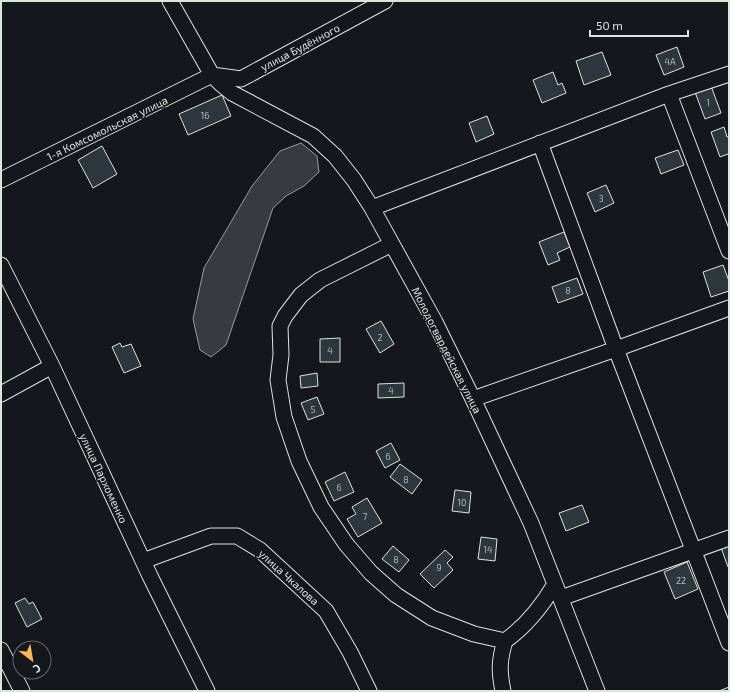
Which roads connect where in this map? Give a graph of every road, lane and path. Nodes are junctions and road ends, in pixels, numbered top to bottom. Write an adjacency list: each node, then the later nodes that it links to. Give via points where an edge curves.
1 (170, 1): 4 (street, Молодогвардейская улица)
2 (385, 1): 4 (street, улица Будённого, via 241,79)
3 (729, 74): 5 (street)
4 (212, 75): 7 (street, 1-я Комсомольская улица); 8 (street, Молодогвардейская улица, via 232,93 313,136 335,156)
5 (669, 94): 6 (street); 10 (street)
6 (540, 143): 8 (street); 13 (street)
7 (1, 180)
8 (372, 208): 9 (street, Молодогвардейская улица)
9 (392, 244): 16 (street, Молодогвардейская улица); 21 (street, via 320,280 301,295 285,316 280,326 281,355 278,380 284,417 299,461 321,507 349,549 370,573 396,595 432,618 467,632)
10 (729, 251)
11 (1, 265): 14 (street, улица Пархоменко)
12 (729, 308): 13 (street)
13 (616, 349): 16 (street); 18 (street)
14 (52, 366): 15 (street); 19 (street, улица Пархоменко)
15 (1, 394)
16 (473, 399): 20 (street, Молодогвардейская улица, via 531,523)
17 (729, 538): 18 (street)
18 (693, 551): 20 (street); 22 (street)
19 (143, 560): 25 (street, улица Пархоменко); 26 (street, улица Чкалова, via 211,536 237,536 260,550 326,611)
20 (558, 591): 21 (street); 28 (street, Молодогвардейская улица)
21 (505, 641): 27 (street, via 500,666)
22 (729, 643)
23 (1, 650): 24 (street)
24 (22, 691)
25 (207, 691)
26 (369, 691)
27 (503, 691)
28 (597, 691)

